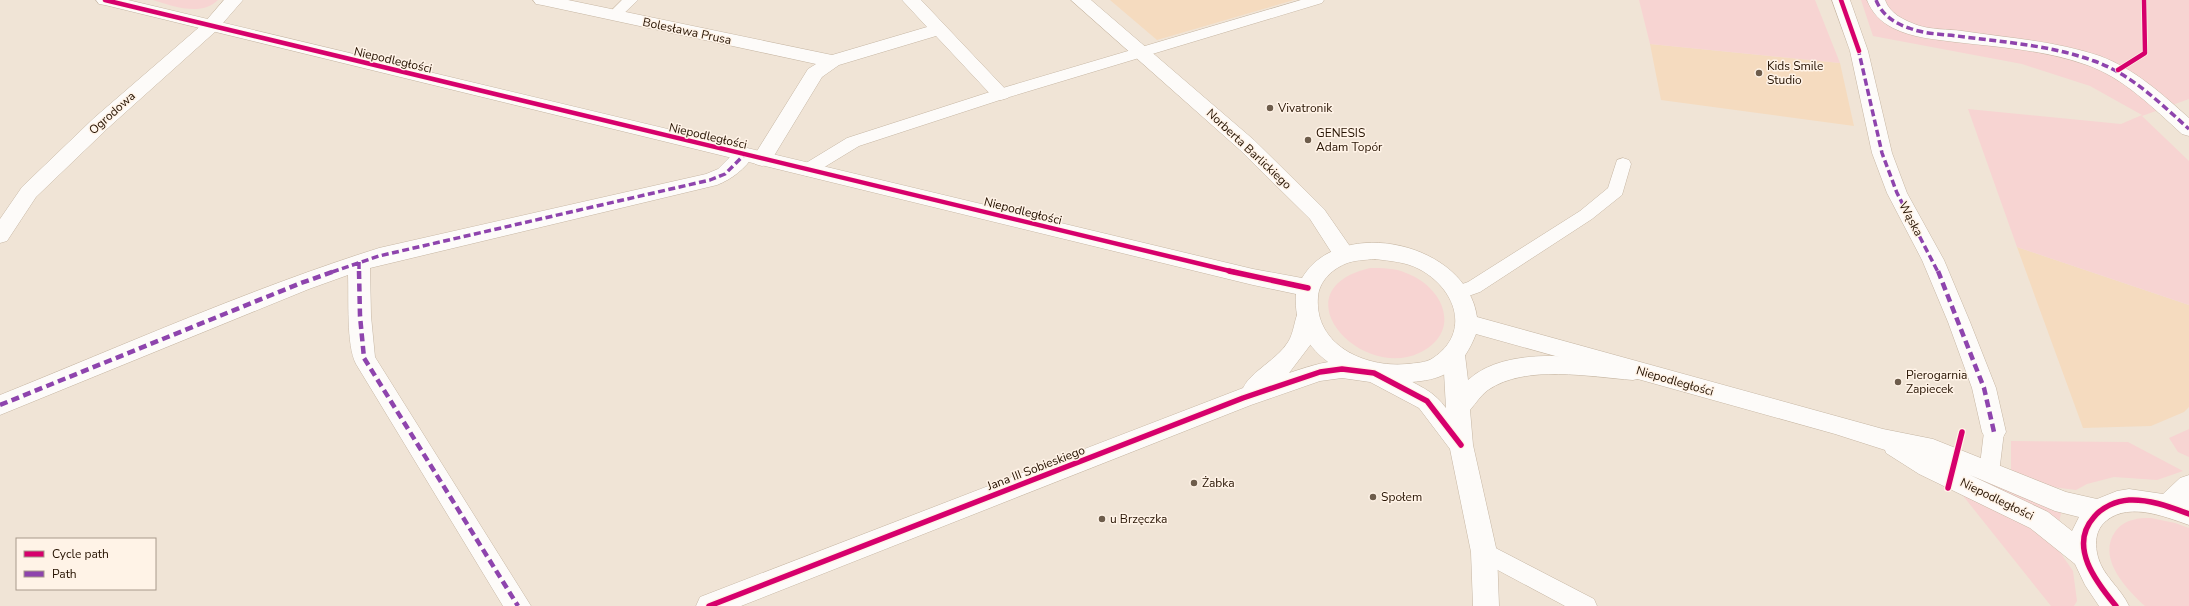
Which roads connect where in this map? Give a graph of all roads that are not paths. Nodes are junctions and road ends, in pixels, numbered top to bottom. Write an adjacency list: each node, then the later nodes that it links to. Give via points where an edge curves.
1 (105, 0): 11 (street, Niepodległości)
2 (234, 0): 11 (street, Ogrodowa)
3 (542, 0): 10 (street, Bolesława Prusa)
4 (631, 0): 10 (lane)
5 (911, 0): 12 (street)
6 (1080, 0): 13 (street, Norberta Barlickiego)
7 (1317, 0): 13 (lane)
8 (1841, 0): 33 (street, Wąska, via 1859,51 1887,166 1897,193 1933,260 1959,322 1984,388)
9 (1876, 0): 16 (street, via 1878,7 1889,19 1912,30 2048,49 2092,60 2118,70)
10 (614, 15): 14 (street, Bolesława Prusa)
11 (210, 27): 17 (street, Niepodległości); 20 (street, Ogrodowa, via 101,123 29,192)
12 (940, 29): 14 (street); 15 (street)
13 (1141, 53): 15 (lane); 21 (street, Norberta Barlickiego, via 1247,146 1317,214)
14 (832, 61): 17 (street, via 815,73)
15 (1001, 94): 19 (lane, via 853,142)
16 (2189, 129)
17 (753, 157): 19 (street, Niepodległości); 22 (street, via 710,180)
18 (1623, 164): 24 (lane, via 1616,191 1586,215 1474,287)
19 (807, 170): 23 (street, Niepodległości)
20 (0, 235)
21 (1345, 255): 23 (street, via 1317,273); 24 (street, via 1375,251 1402,255 1428,264 1447,280)
22 (359, 262): 31 (street); 43 (street, via 364,358)
23 (1308, 288): 25 (street, via 1305,303)
24 (1457, 293): 26 (street, via 1463,303)
25 (1307, 316): 29 (street, via 1324,347 1342,360); 30 (street, Jana III Sobieskiego, via 1300,344 1285,363)
26 (1467, 323): 27 (street); 28 (street, Niepodległości)
27 (1454, 354): 29 (street, via 1433,370); 32 (street)
28 (1642, 372): 32 (street, via 1544,366 1503,370 1479,383); 34 (street, Niepodległości)
29 (1374, 373): 30 (street, Jana III Sobieskiego, via 1342,369 1320,372); 35 (street, via 1427,401)
30 (1243, 398): 44 (street, Jana III Sobieskiego)
31 (0, 405)
32 (1458, 408): 35 (street)
33 (1994, 432): 36 (lane)
34 (1883, 439): 36 (street, Niepodległości, via 1933,449); 41 (street, Niepodległości, via 1928,467 2039,520)
35 (1461, 444): 40 (street)
36 (1989, 473): 38 (street, Niepodległości, via 2064,503)
37 (2189, 486): 39 (street)
38 (2097, 510): 39 (street, via 2116,502 2140,500); 41 (street, via 2087,522 2083,538)
39 (2179, 510)
40 (1484, 552): 45 (street); 46 (lane)
41 (2084, 556): 42 (street)
42 (2095, 595): 47 (street)
43 (518, 606)
44 (709, 606)
45 (1486, 606)
46 (1586, 606)
47 (2116, 606)

